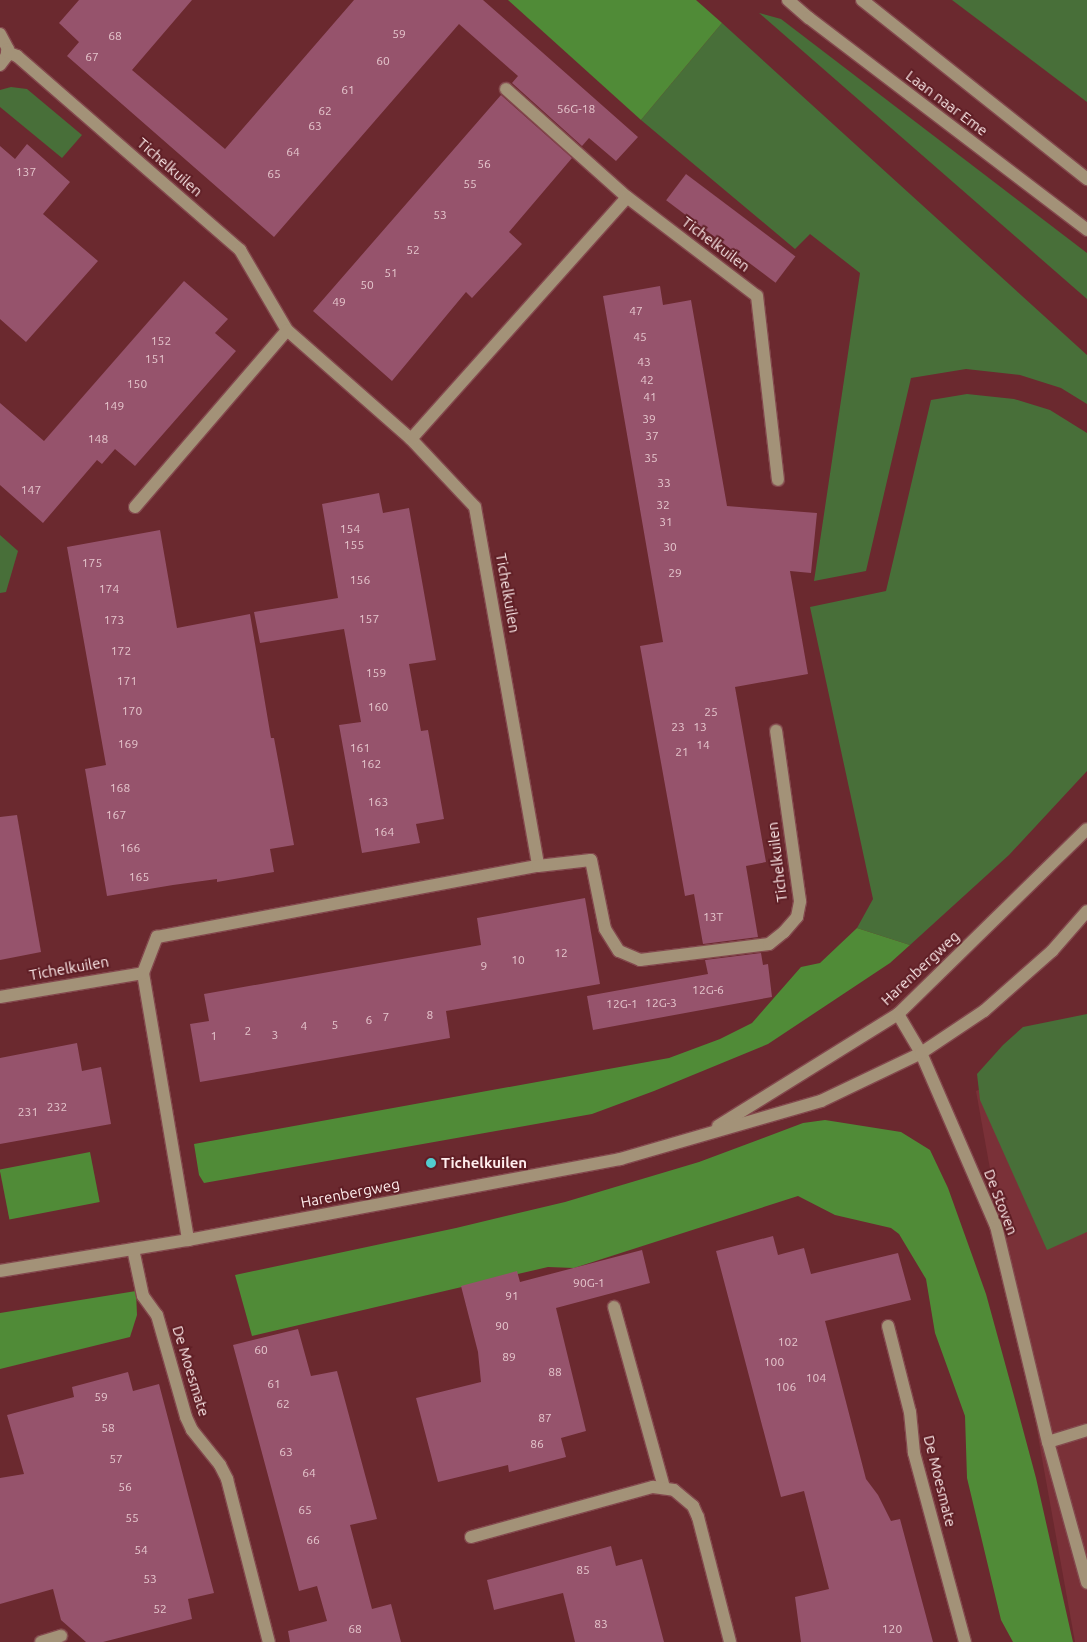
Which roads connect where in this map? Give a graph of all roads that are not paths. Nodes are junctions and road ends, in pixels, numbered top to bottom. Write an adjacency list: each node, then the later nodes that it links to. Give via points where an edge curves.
1 (788, 0): 9 (street, Laan naar Eme)
2 (862, 0): 7 (street, Laan naar Eme)
3 (0, 34): 4 (street, via 7,44)
4 (7, 52): 5 (street); 10 (street, Tichelkuilen, via 17,56 240,250)
5 (0, 65)
6 (506, 89): 8 (street, Tichelkuilen)
7 (1087, 179)
8 (627, 197): 11 (street); 12 (street, Tichelkuilen, via 757,296)
9 (1087, 230)
10 (287, 330): 11 (street, Tichelkuilen); 13 (street)
11 (411, 439): 16 (street, Tichelkuilen, via 475,507)
12 (778, 480)
13 (135, 507)
14 (776, 731): 16 (street, Tichelkuilen, via 800,901 797,917 769,944 640,960 618,951 605,929 591,860)
15 (1087, 829): 20 (street, Harenbergweg)
16 (538, 866): 18 (street, Tichelkuilen, via 157,937)
17 (1087, 911): 21 (street, Harenbergweg, via 1052,952 984,1011)
18 (144, 973): 19 (street, Tichelkuilen); 23 (street, Tichelkuilen)
19 (0, 997)
20 (898, 1014): 21 (street, De Stoven); 22 (street, Harenbergweg)
21 (921, 1053): 22 (street, Harenbergweg, via 821,1101); 29 (street, De Stoven, via 996,1226)
22 (703, 1135): 23 (street, Harenbergweg, via 620,1159)
23 (188, 1240): 24 (street, Harenbergweg)
24 (133, 1249): 25 (street, Harenbergweg); 35 (street, De Moesmate, via 143,1296 157,1315 186,1417 227,1479)
25 (0, 1271)
26 (614, 1307): 30 (street)
27 (888, 1326): 37 (street, De Moesmate, via 910,1412 914,1453)
28 (1087, 1430): 29 (street)
29 (1048, 1442): 32 (street, De Stoven)
30 (664, 1487): 31 (street, via 642,1489); 36 (street, via 685,1497 698,1517)
31 (471, 1537)
32 (1087, 1582)
33 (61, 1636): 34 (street)
34 (42, 1642)
35 (269, 1642)
36 (730, 1642)
37 (966, 1642)

